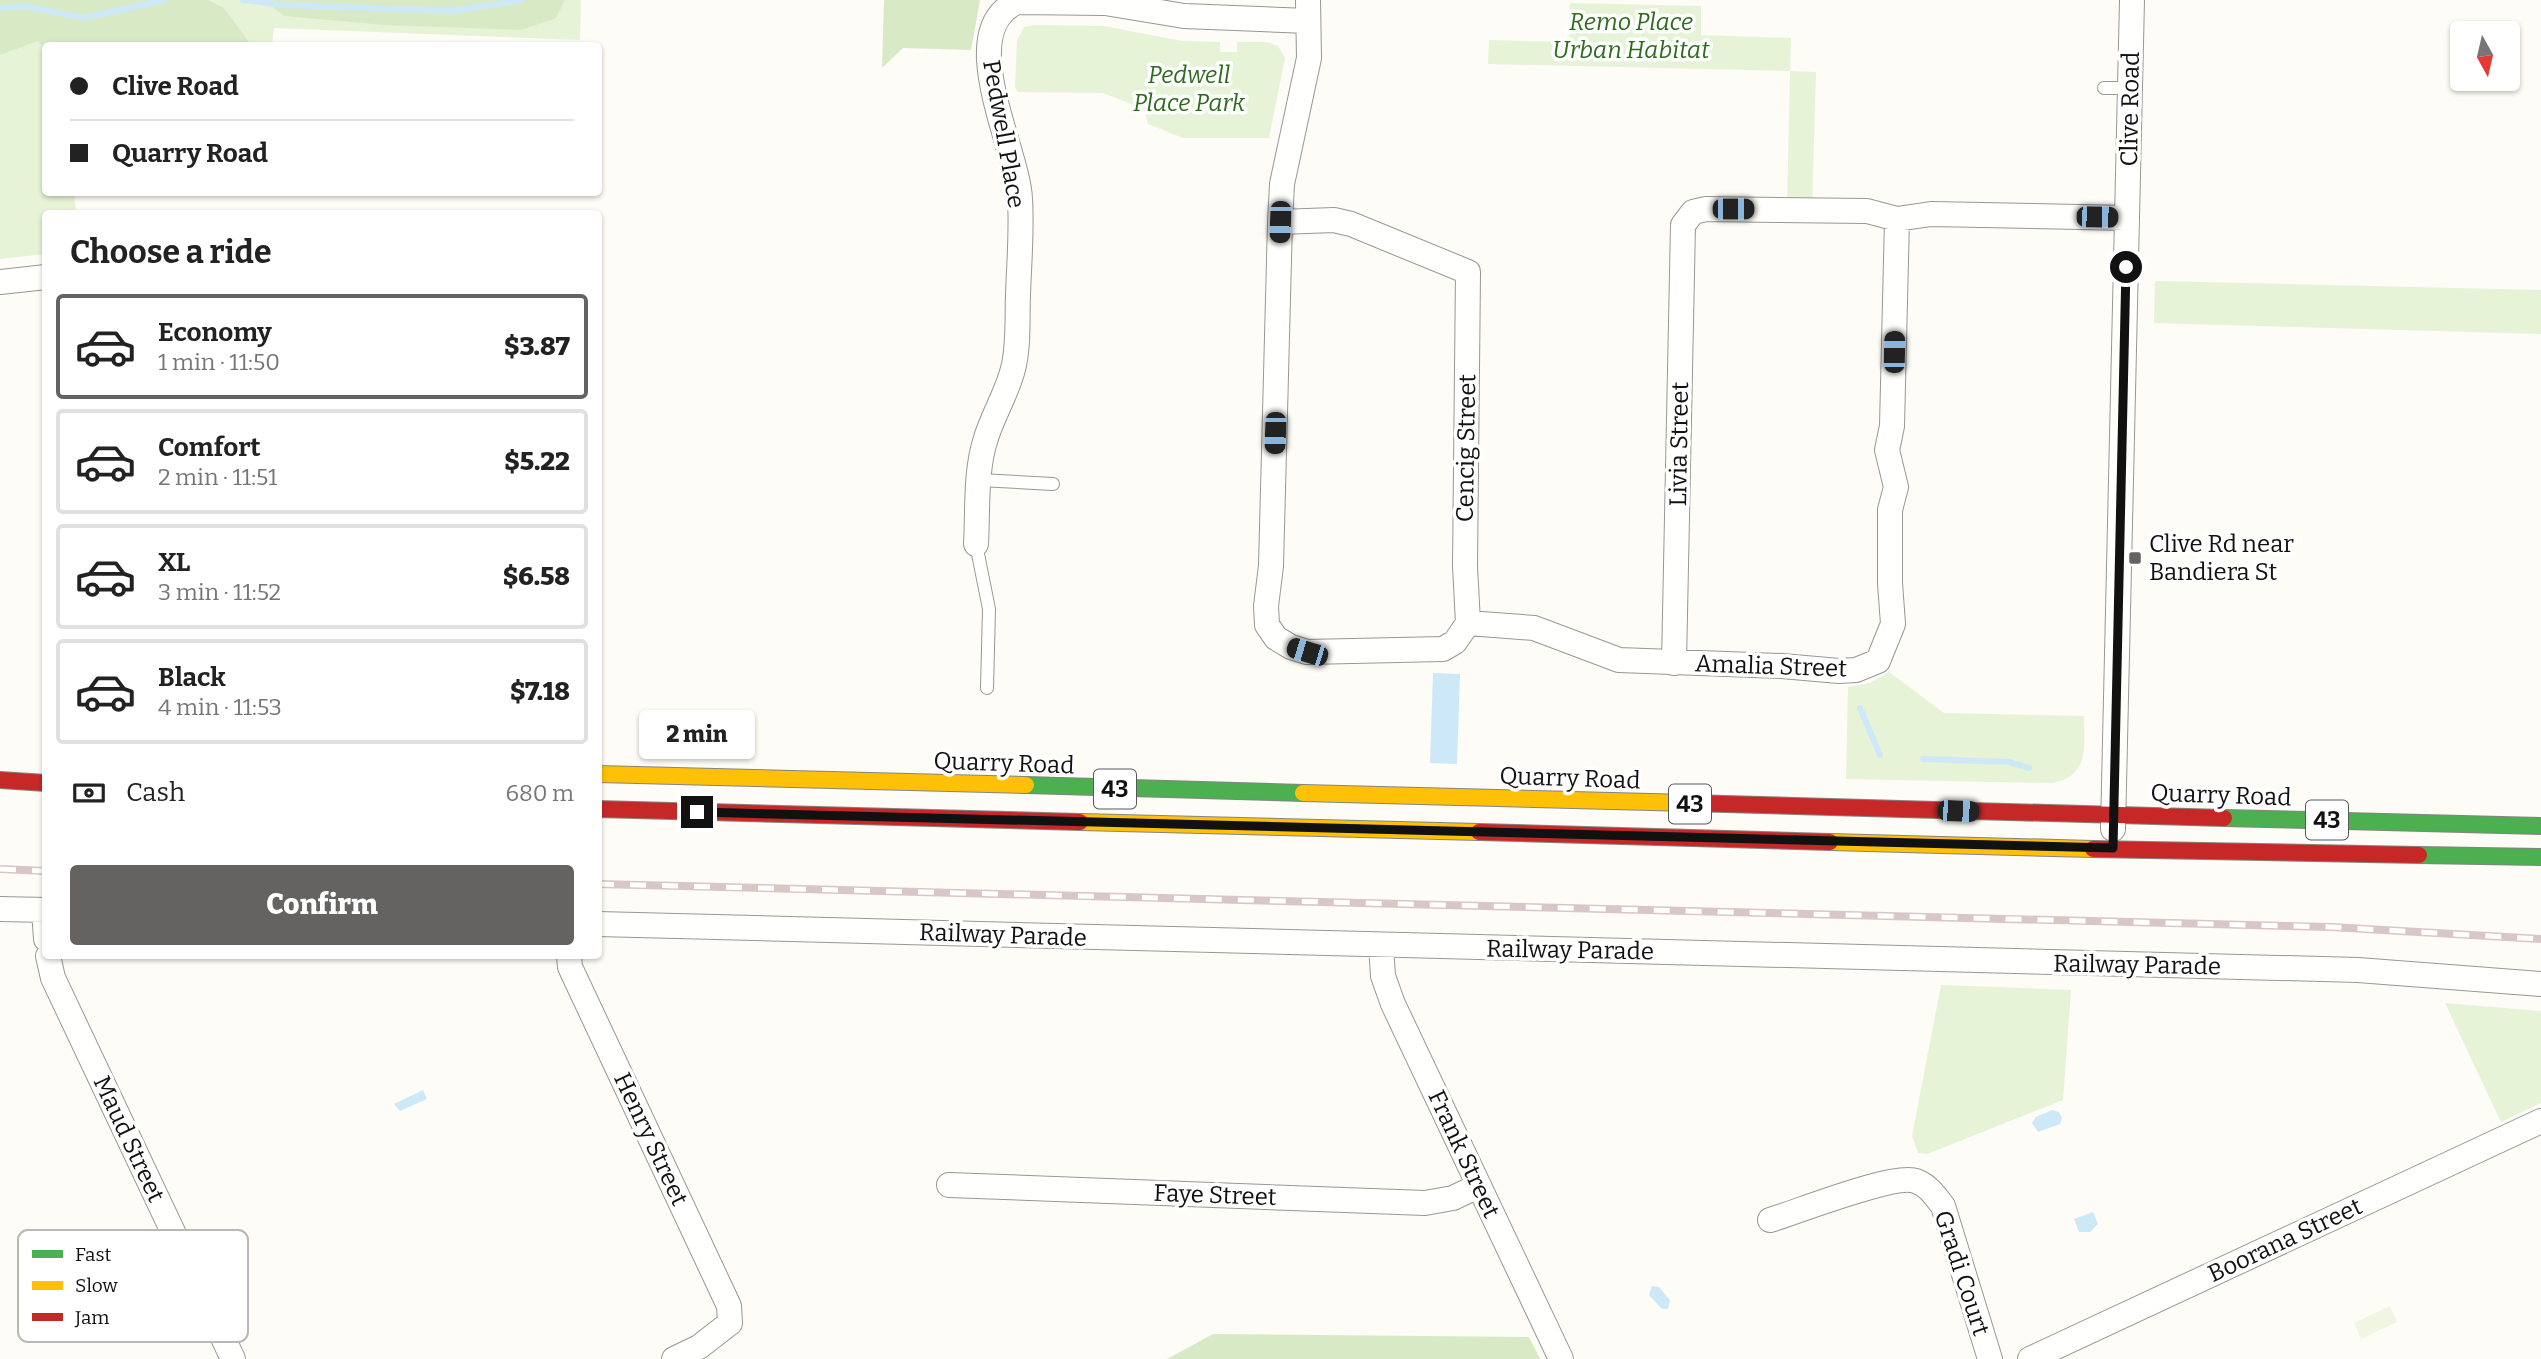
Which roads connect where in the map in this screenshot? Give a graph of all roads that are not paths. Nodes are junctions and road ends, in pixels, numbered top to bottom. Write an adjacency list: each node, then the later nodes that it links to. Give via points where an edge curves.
1 (2132, 0): 4 (street, Clive Road)
2 (1308, 10): 7 (street, via 1309,58 1282,184); 10 (street, Pedwell Place, via 1184,16 1105,3 1017,2 1003,8 996,18 989,40 989,76 1020,198 1016,339 1013,369 985,440)
3 (2104, 88): 4 (lane)
4 (2130, 88): 5 (street, Clive Road)
5 (2127, 218): 6 (street, via 1931,214); 20 (street, Clive Road)
6 (1897, 219): 14 (street, Amalia Street, via 1892,426 1887,450 1896,487 1889,583 1894,624 1889,641 1878,661 1856,670); 14 (street, Livia Street, via 1867,211 1706,209 1693,212 1683,225)
7 (1280, 222): 13 (street, Cencig Street, via 1335,220 1351,224 1468,272); 13 (street, via 1268,625 1276,638 1307,652 1430,651 1455,642)
8 (42, 277): 9 (street)
9 (0, 282)
10 (980, 480): 11 (lane); 12 (street, Pedwell Place)
11 (1053, 484)
12 (976, 544): 15 (lane, Pedwell Place, via 989,609)
13 (1468, 623): 14 (street, Amalia Street, via 1534,628 1619,660)
14 (1674, 663)
15 (987, 688)
16 (602, 774): 21 (main road, Quarry Road / 43)
17 (0, 780): 18 (main road)
18 (42, 783)
19 (602, 809): 21 (main road, Quarry Road / 43)
20 (2114, 814): 21 (main road, Quarry Road / 43); 22 (main road, Quarry Road / 43); 23 (street, Clive Road)
21 (1748, 822): 23 (main road, Quarry Road / 43)
22 (2541, 826)
23 (2113, 848): 24 (main road, Quarry Road / 43)
24 (2541, 857)
25 (0, 909): 26 (street)
26 (42, 910)
27 (602, 925): 28 (street, Railway Parade)
28 (1381, 945): 31 (street, Railway Parade, via 2358,970); 34 (street, Frank Street, via 1383,976 1393,1004)
29 (49, 959): 36 (street, Maud Street, via 52,978)
30 (569, 959): 39 (street, Henry Street, via 729,1306 730,1323)
31 (2541, 984)
32 (2541, 1121): 42 (street, Boorana Street)
33 (949, 1185): 34 (street, Faye Street, via 1425,1203 1453,1198)
34 (1478, 1186): 40 (street, Frank Street)
35 (1770, 1220): 41 (street, Gradi Court, via 1888,1182 1913,1180 1927,1187 1943,1206)
36 (172, 1230)
37 (225, 1342): 38 (street, Maud Street)
38 (233, 1359)
39 (674, 1359)
40 (1561, 1359)
41 (1990, 1359)
42 (2030, 1359)

